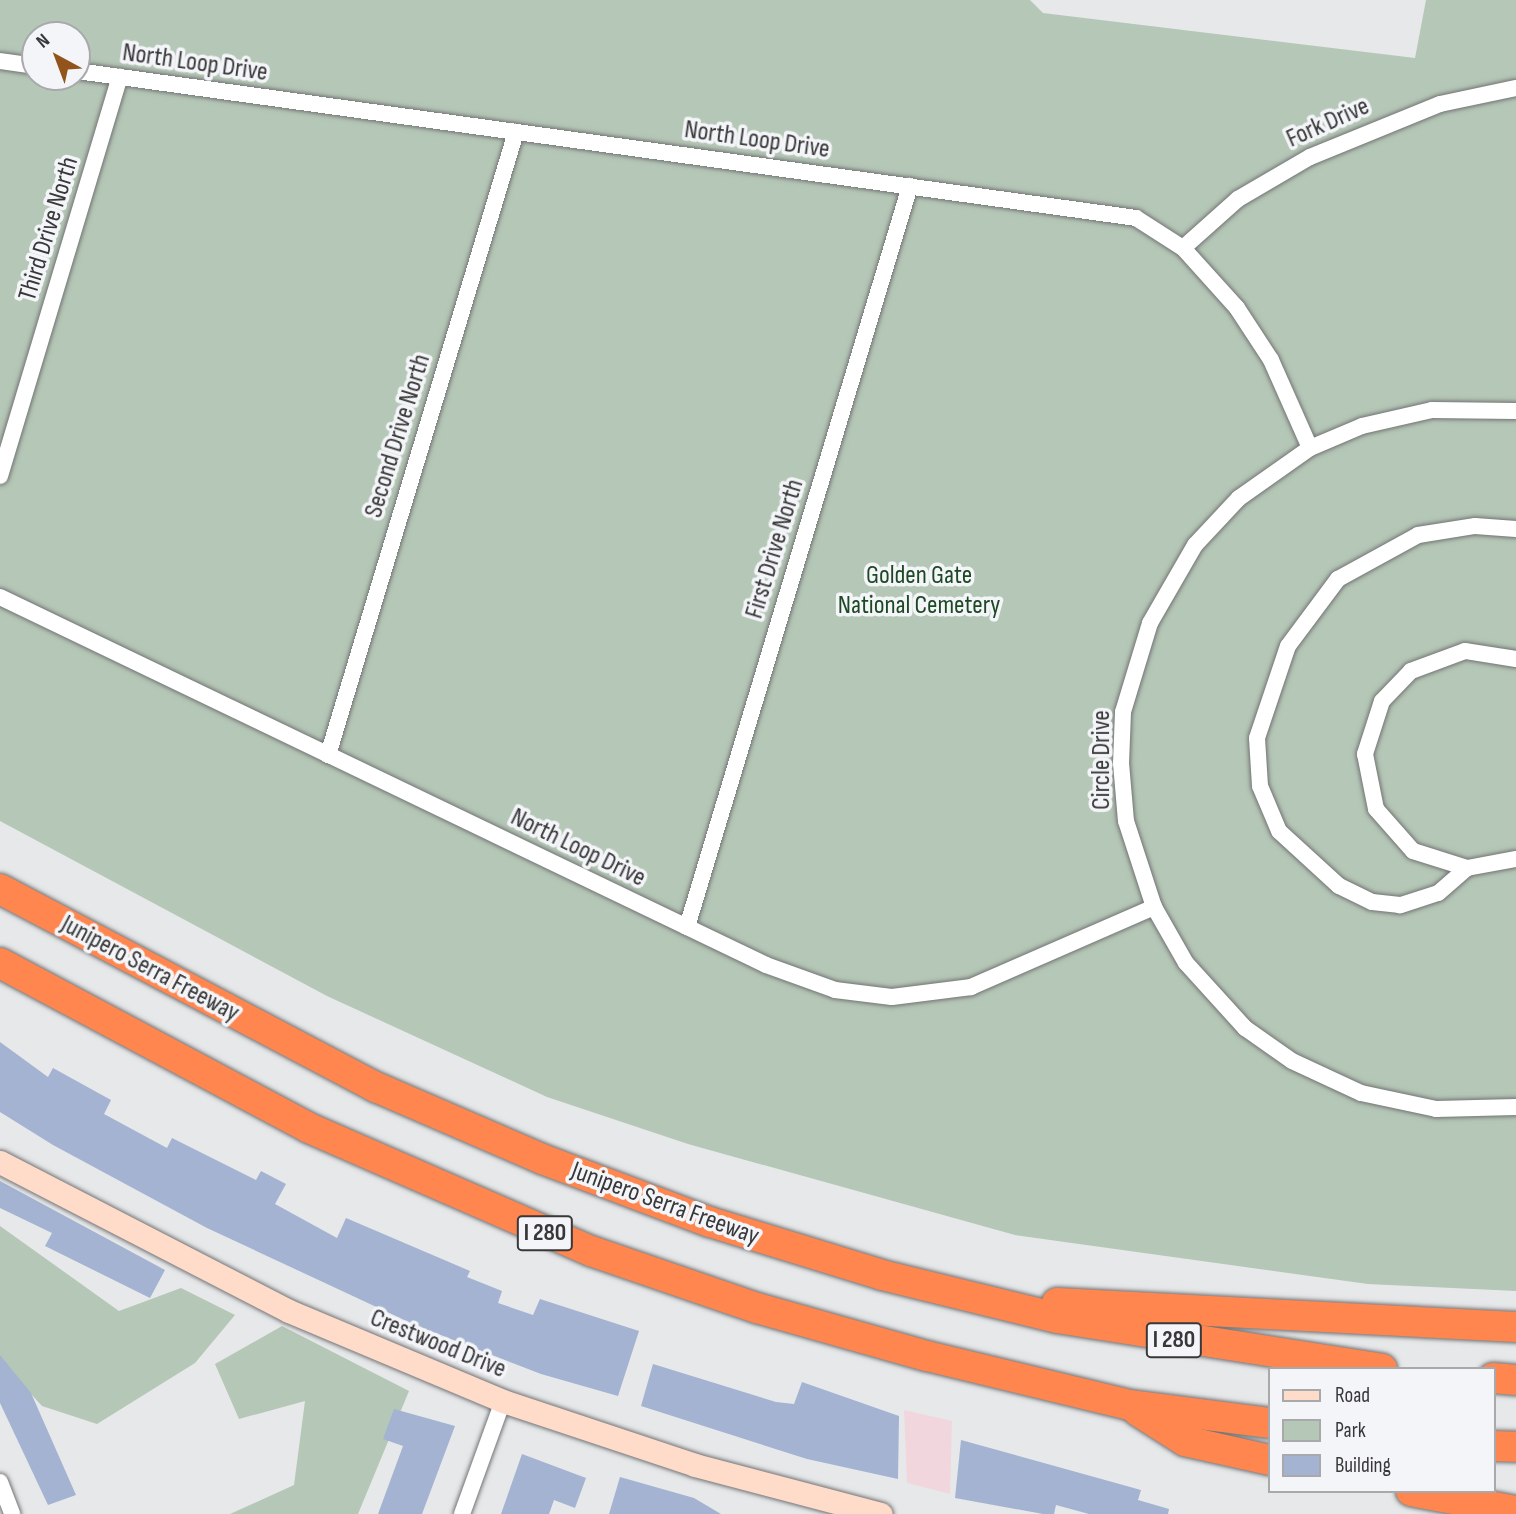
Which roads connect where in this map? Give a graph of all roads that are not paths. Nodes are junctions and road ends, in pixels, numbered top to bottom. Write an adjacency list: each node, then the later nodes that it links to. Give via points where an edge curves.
1 (0, 61): 2 (street)
2 (21, 64)
3 (91, 73): 4 (street, North Loop Drive)
4 (120, 77): 6 (street, North Loop Drive); 13 (street, Third Drive North)
5 (1516, 88): 8 (street, Fork Drive, via 1440,104 1310,157 1238,199)
6 (516, 132): 7 (street, North Loop Drive); 17 (street, Second Drive North)
7 (910, 186): 8 (street, North Loop Drive, via 1136,218); 22 (street, First Drive North)
8 (1183, 248): 12 (street, North Loop Drive, via 1261,343)
9 (1516, 404): 10 (street)
10 (1483, 408): 11 (street, Circle Drive); 12 (street, Circle Drive, via 1385,419)
11 (1516, 411)
12 (1310, 448): 21 (street, Circle Drive, via 1262,479 1209,529 1167,585 1140,648 1123,712 1123,792 1133,851)
13 (0, 475)
14 (1516, 529): 19 (street, via 1475,526 1418,535 1338,579 1288,646 1257,738 1260,786 1279,831 1339,886 1372,902 1400,905 1438,893)
15 (0, 597): 17 (street, North Loop Drive)
16 (1516, 660): 19 (street, via 1465,651 1424,663 1382,701 1367,740 1367,782 1383,821 1413,851)
17 (328, 755): 22 (street, North Loop Drive)
18 (1516, 859): 19 (street)
19 (1467, 868)
20 (0, 888): 26 (highway, Junipero Serra Freeway / I 280, via 308,1053 500,1142 720,1226)
21 (1154, 907): 22 (street, North Loop Drive, via 990,981 912,996 816,985); 24 (street, Circle Drive, via 1204,986 1245,1028 1293,1061 1350,1089 1410,1105)
22 (687, 927)
23 (0, 963): 32 (highway, I 280, via 299,1123 560,1239 839,1333)
24 (1516, 1107)
25 (0, 1162): 31 (street, Crestwood Drive, via 289,1311)
26 (969, 1298): 27 (highway); 28 (highway, Junipero Serra Freeway / I 280, via 1189,1343)
27 (1516, 1327)
28 (1367, 1367)
29 (1495, 1378): 30 (highway)
30 (1516, 1380)
31 (503, 1401): 41 (street); 42 (street, Crestwood Drive, via 695,1465)
32 (1129, 1405): 33 (highway, I 280); 36 (highway, via 1185,1441)
33 (1268, 1423)
34 (1495, 1446): 35 (highway)
35 (1516, 1447)
36 (1268, 1460)
37 (0, 1482): 40 (street)
38 (1422, 1493): 39 (highway)
39 (1516, 1511)
40 (12, 1514)
41 (462, 1514)
42 (881, 1514)

